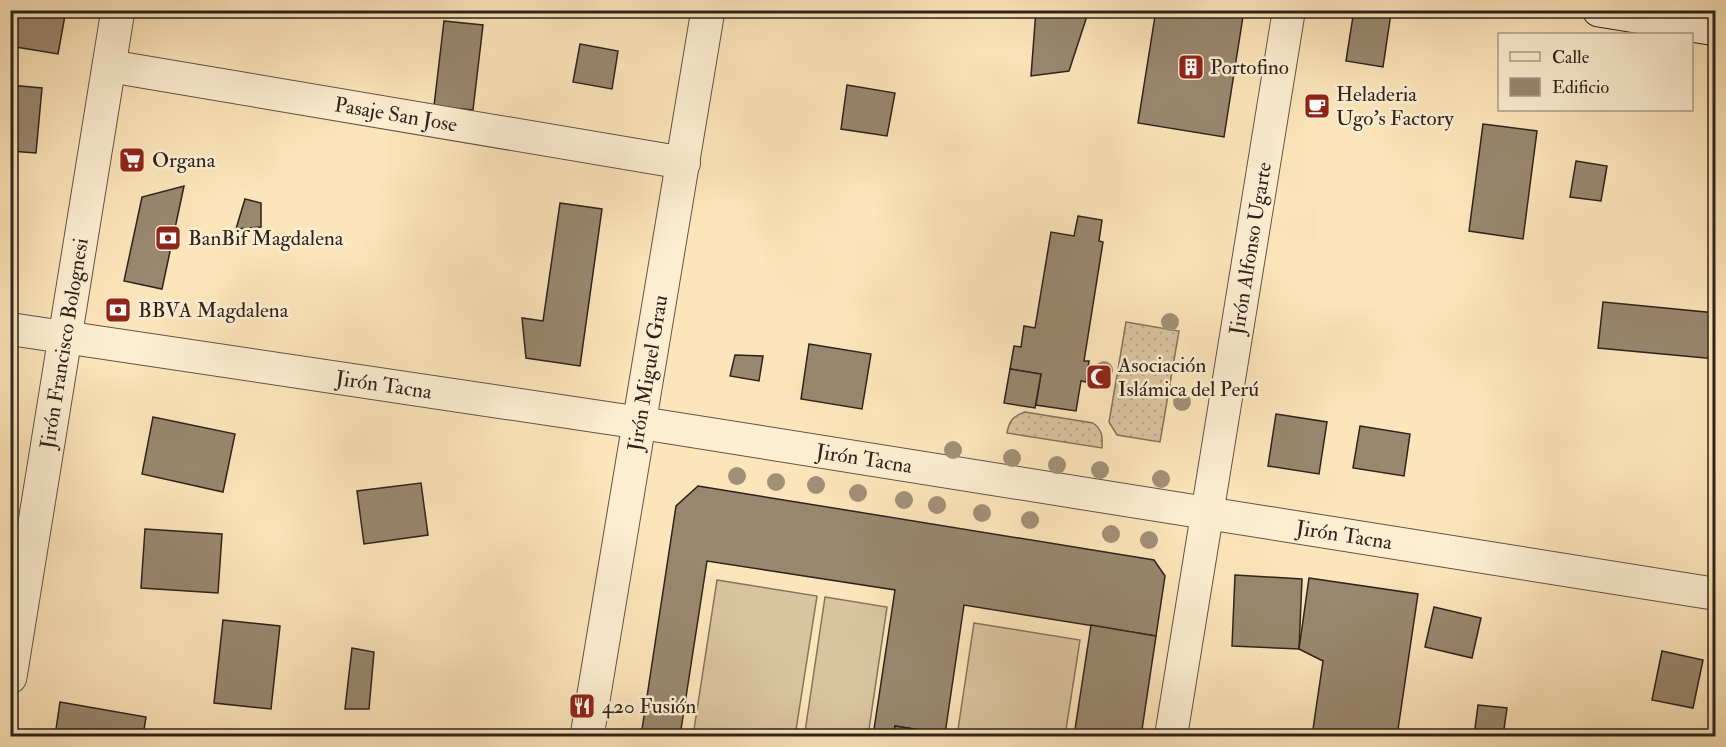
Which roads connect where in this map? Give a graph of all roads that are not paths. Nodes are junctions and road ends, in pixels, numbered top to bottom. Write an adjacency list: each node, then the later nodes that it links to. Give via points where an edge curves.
1 (118, 10): 6 (street, Jirón Francisco Bolognesi)
2 (708, 10): 7 (street, Jirón Miguel Grau)
3 (1289, 10): 11 (street, Jirón Alfonso Ugarte)
4 (1599, 10): 5 (street)
5 (1716, 29)
6 (109, 66): 7 (street, Pasaje San Jose); 9 (street, Jirón Francisco Bolognesi)
7 (684, 163): 10 (street, Jirón Miguel Grau)
8 (10, 329): 9 (street, Jirón Tacna)
9 (65, 337): 10 (street, Jirón Tacna); 13 (street, Jirón Francisco Bolognesi)
10 (641, 423): 11 (street, Jirón Tacna); 14 (street, Jirón Miguel Grau)
11 (1208, 513): 12 (street, Jirón Tacna); 15 (street, Jirón Alfonso Ugarte)
12 (1716, 594)
13 (10, 677)
14 (587, 736)
15 (1171, 736)

